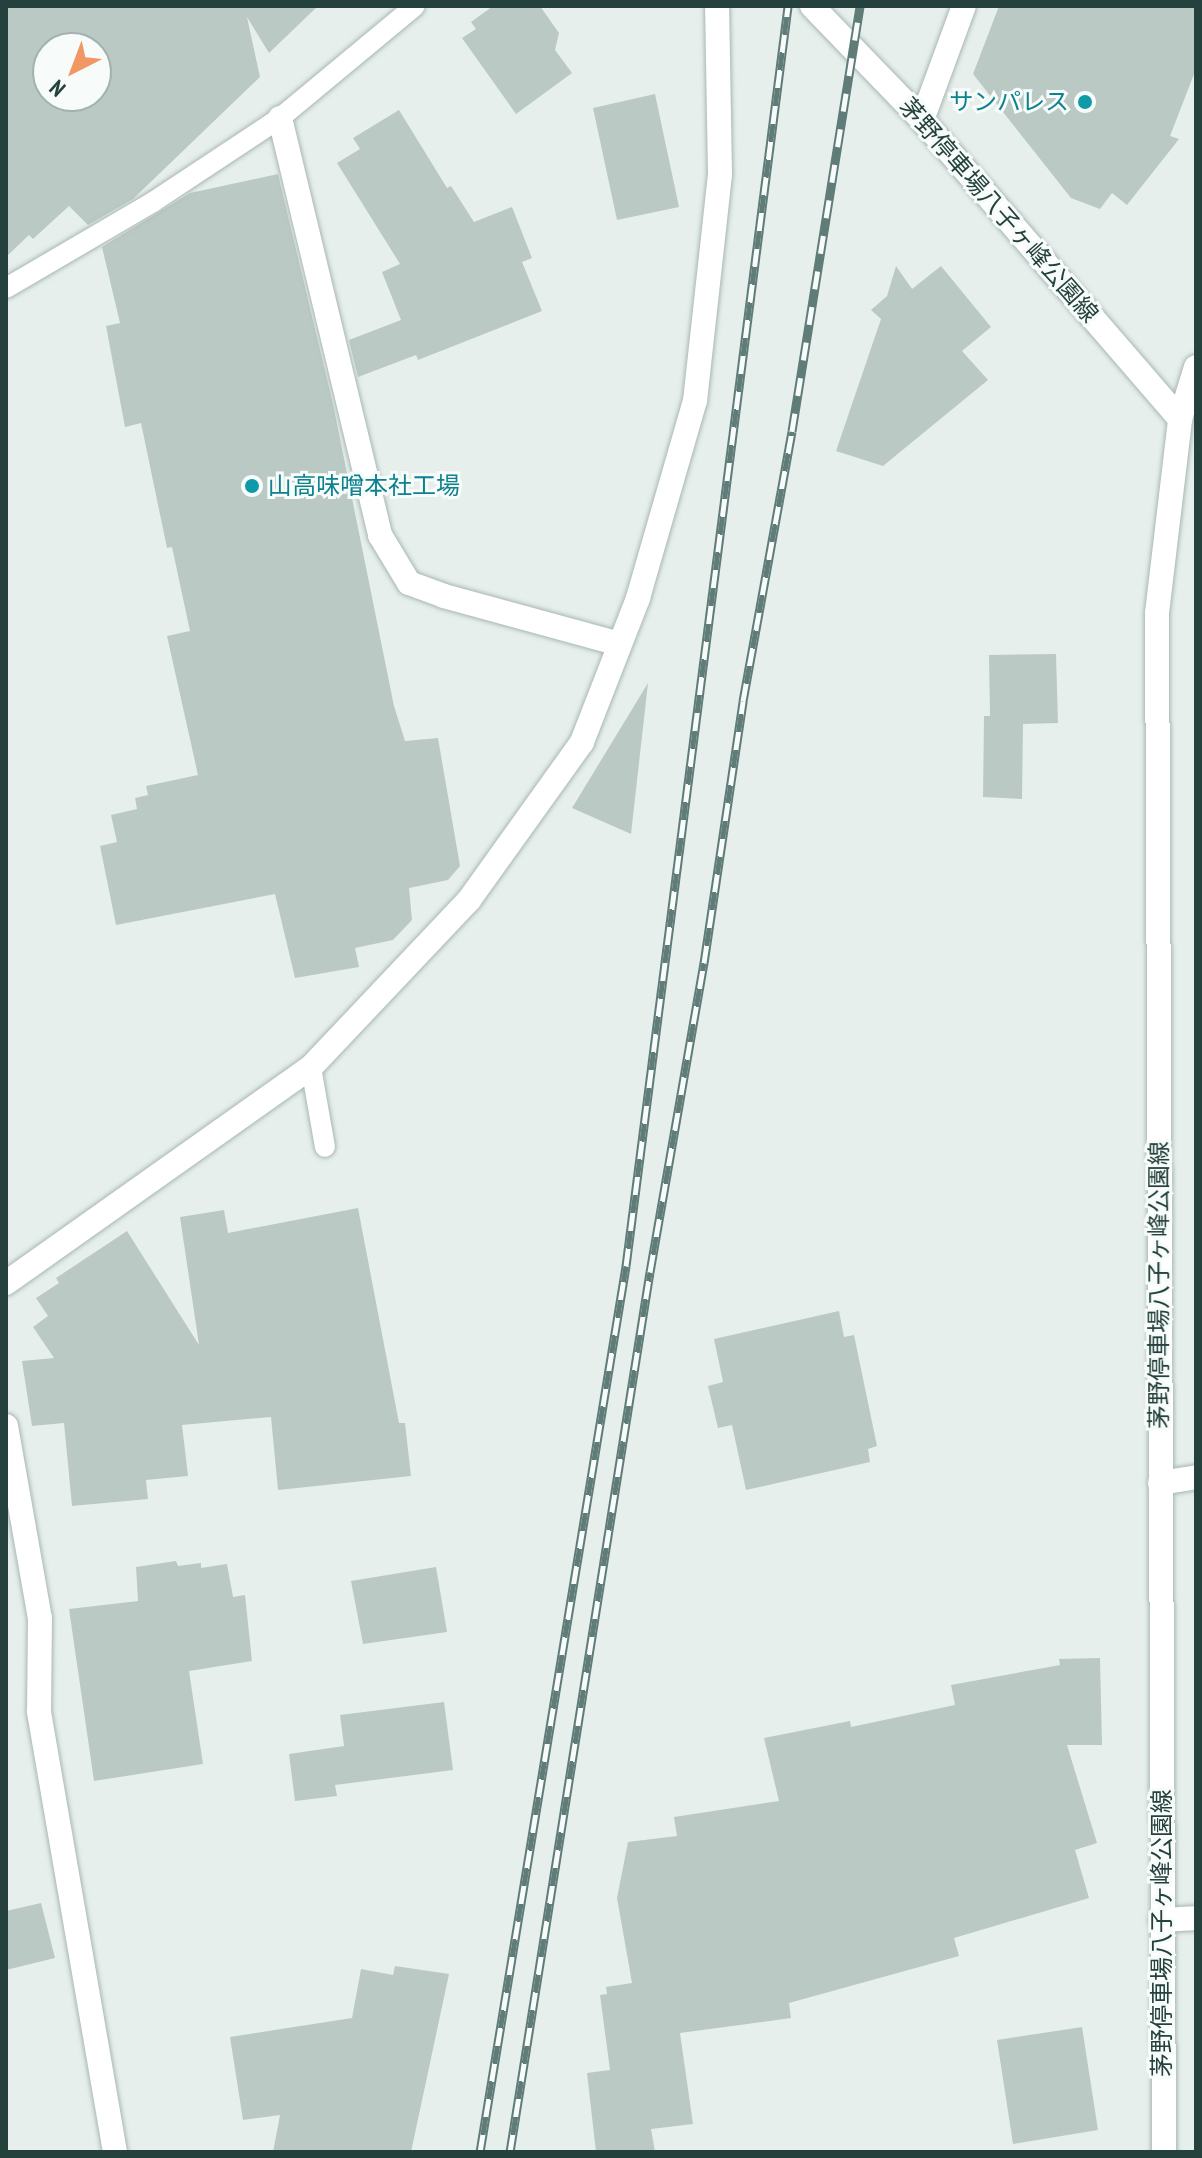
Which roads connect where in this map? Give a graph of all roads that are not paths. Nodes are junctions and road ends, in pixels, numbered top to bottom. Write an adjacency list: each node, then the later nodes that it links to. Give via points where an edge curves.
1 (415, 6): 5 (lane)
2 (717, 6): 10 (street, via 720,174 695,401)
3 (812, 6): 6 (street, 茅野停車場八子ヶ峰公園線)
4 (964, 6): 6 (street)
5 (280, 118): 7 (lane, via 153,202); 10 (street, via 380,535 409,583)
6 (922, 120): 9 (street, 茅野停車場八子ヶ峰公園線)
7 (6, 288)
8 (1196, 367): 9 (street, 茅野停車場八子ヶ峰公園線)
9 (1180, 419): 16 (street, 茅野停車場八子ヶ峰公園線, via 1157,613)
10 (620, 644): 11 (street, via 582,742 469,900)
11 (311, 1067): 12 (lane); 13 (street)
12 (325, 1147)
13 (6, 1283)
14 (6, 1426): 17 (street)
15 (1196, 1477): 16 (street)
16 (1160, 1483): 19 (street, 茅野停車場八子ヶ峰公園線)
17 (13, 1502): 20 (street, via 40,1618 39,1712)
18 (1196, 1918): 19 (street)
19 (1161, 1920): 21 (street, 茅野停車場八子ヶ峰公園線)
20 (115, 2152)
21 (1164, 2152)

